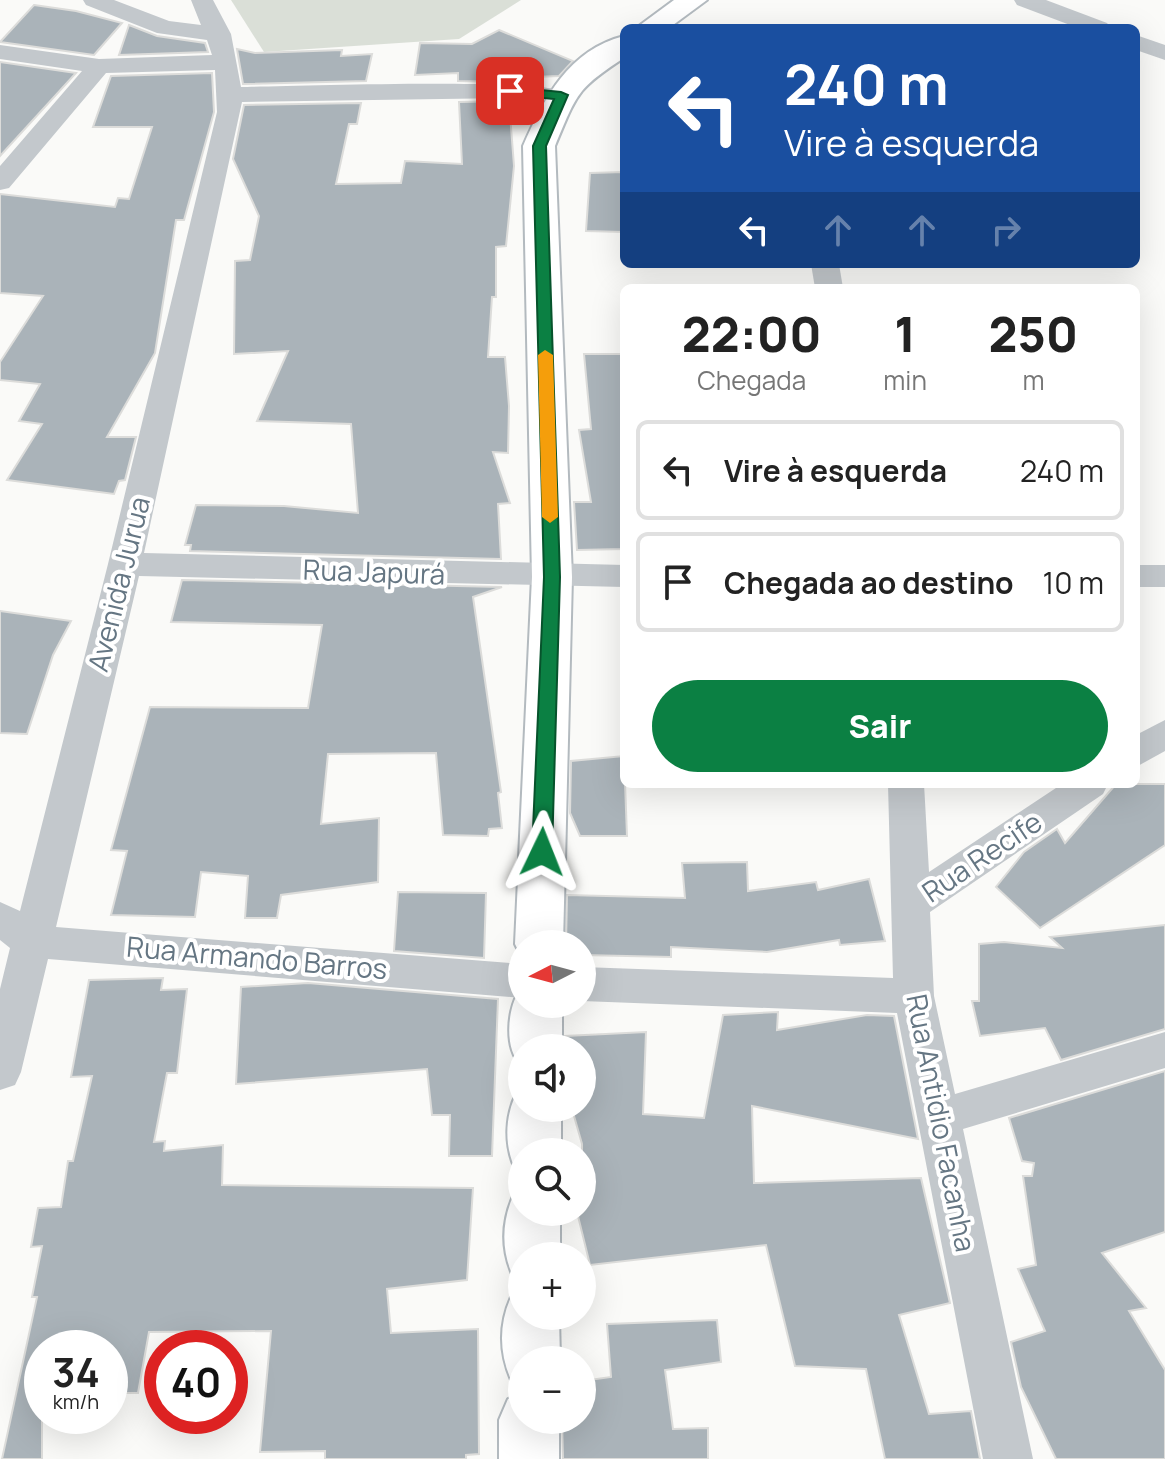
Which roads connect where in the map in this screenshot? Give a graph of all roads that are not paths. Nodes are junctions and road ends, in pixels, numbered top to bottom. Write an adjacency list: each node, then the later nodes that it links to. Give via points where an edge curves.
1 (94, 0): 9 (street, via 165,28)
2 (202, 0): 9 (street)
3 (693, 0): 6 (street)
4 (1025, 0): 5 (street)
5 (1055, 4): 7 (street); 8 (street)
6 (656, 24)
7 (1029, 24)
8 (1092, 24)
9 (219, 34): 15 (street)
10 (1140, 44): 13 (street)
11 (620, 48): 16 (street, via 576,76)
12 (0, 52): 14 (street)
13 (1165, 53)
14 (99, 66): 15 (street); 17 (street)
15 (228, 79): 16 (street); 18 (street, Avenida Jurua, via 212,192)
16 (561, 95): 22 (street, via 539,146)
17 (0, 182)
18 (125, 564): 22 (street, Rua Japurá); 28 (street, Avenida Jurua)
19 (620, 576): 22 (street, Rua Japurá)
20 (1140, 576): 21 (street)
21 (1165, 576)
22 (552, 577): 29 (street)
23 (1165, 733): 24 (street)
24 (1140, 750)
25 (906, 788): 27 (street, Rua Antidio Facanha)
26 (1084, 788): 27 (street, Rua Recife)
27 (913, 903): 32 (street, Rua Antidio Facanha)
28 (15, 929): 30 (street, Rua Armando Barros); 34 (street, Avenida Jurua)
29 (539, 930)
30 (508, 980)
31 (596, 985): 32 (street)
32 (914, 996): 35 (street, Rua Antidio Facanha)
33 (1165, 1050): 35 (street)
34 (0, 1072)
35 (937, 1118): 38 (street, Rua Antidio Facanha)
36 (529, 1434): 37 (street)
37 (529, 1459)
38 (1008, 1459)

